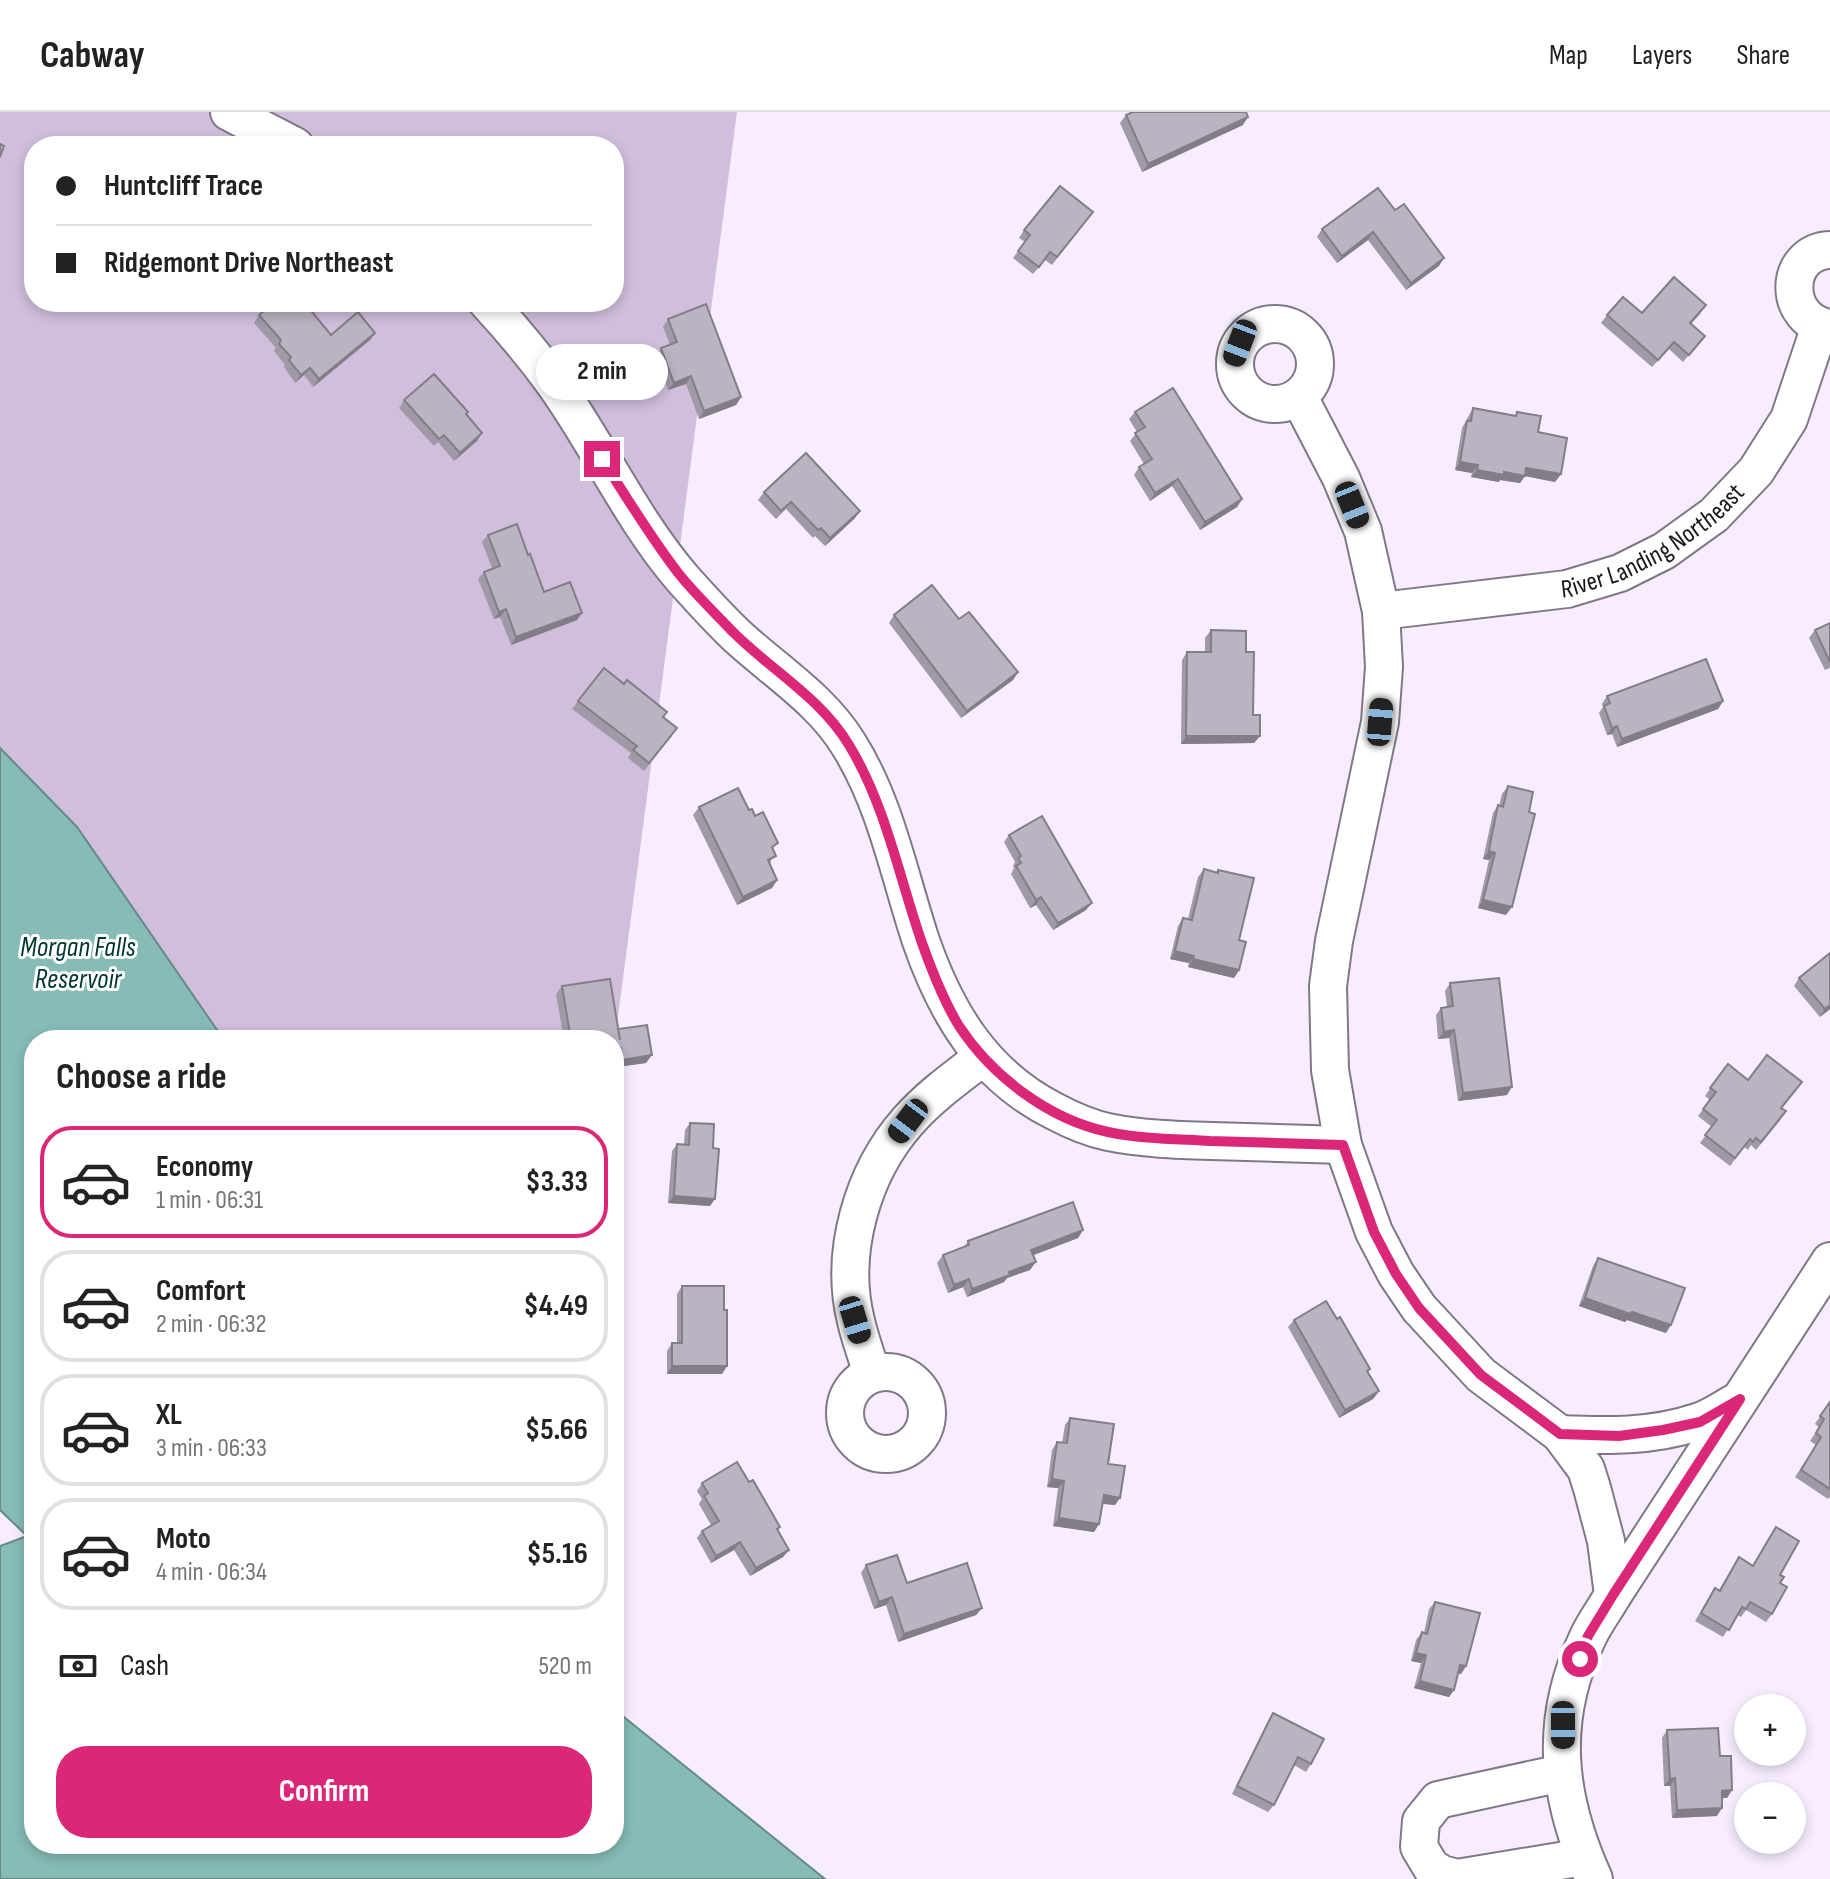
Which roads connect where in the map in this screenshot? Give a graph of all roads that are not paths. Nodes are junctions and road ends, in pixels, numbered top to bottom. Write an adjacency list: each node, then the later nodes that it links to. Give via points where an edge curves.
1 (229, 112): 2 (street)
2 (276, 136)
3 (1830, 250): 5 (street, River Landing Northeast, via 1808,258 1794,285 1800,310)
4 (496, 312): 8 (street, via 555,384 681,577 736,635 813,700 848,743 876,797 941,992)
5 (1825, 327): 7 (street, River Landing Northeast, via 1789,419 1756,471 1714,515 1664,551 1620,573 1567,589)
6 (1299, 397): 7 (street, via 1363,531)
7 (1381, 611): 9 (street, via 1380,722 1328,986 1330,1070)
8 (983, 1057): 9 (street, via 1040,1104 1106,1132 1152,1139); 11 (street, via 908,1121 865,1192 854,1234 851,1278 855,1320)
9 (1343, 1145): 13 (street, via 1374,1232 1419,1308 1481,1375)
10 (1830, 1261): 12 (street)
11 (872, 1374)
12 (1740, 1399): 13 (street, via 1700,1422 1663,1430 1619,1436); 14 (street)
13 (1560, 1434): 14 (street, via 1586,1469 1606,1541)
14 (1613, 1595): 15 (street, via 1588,1636 1571,1681)
15 (1562, 1773): 16 (street, via 1570,1817); 16 (street, via 1438,1800 1421,1821 1419,1847 1431,1867 1457,1878)
16 (1589, 1868)

